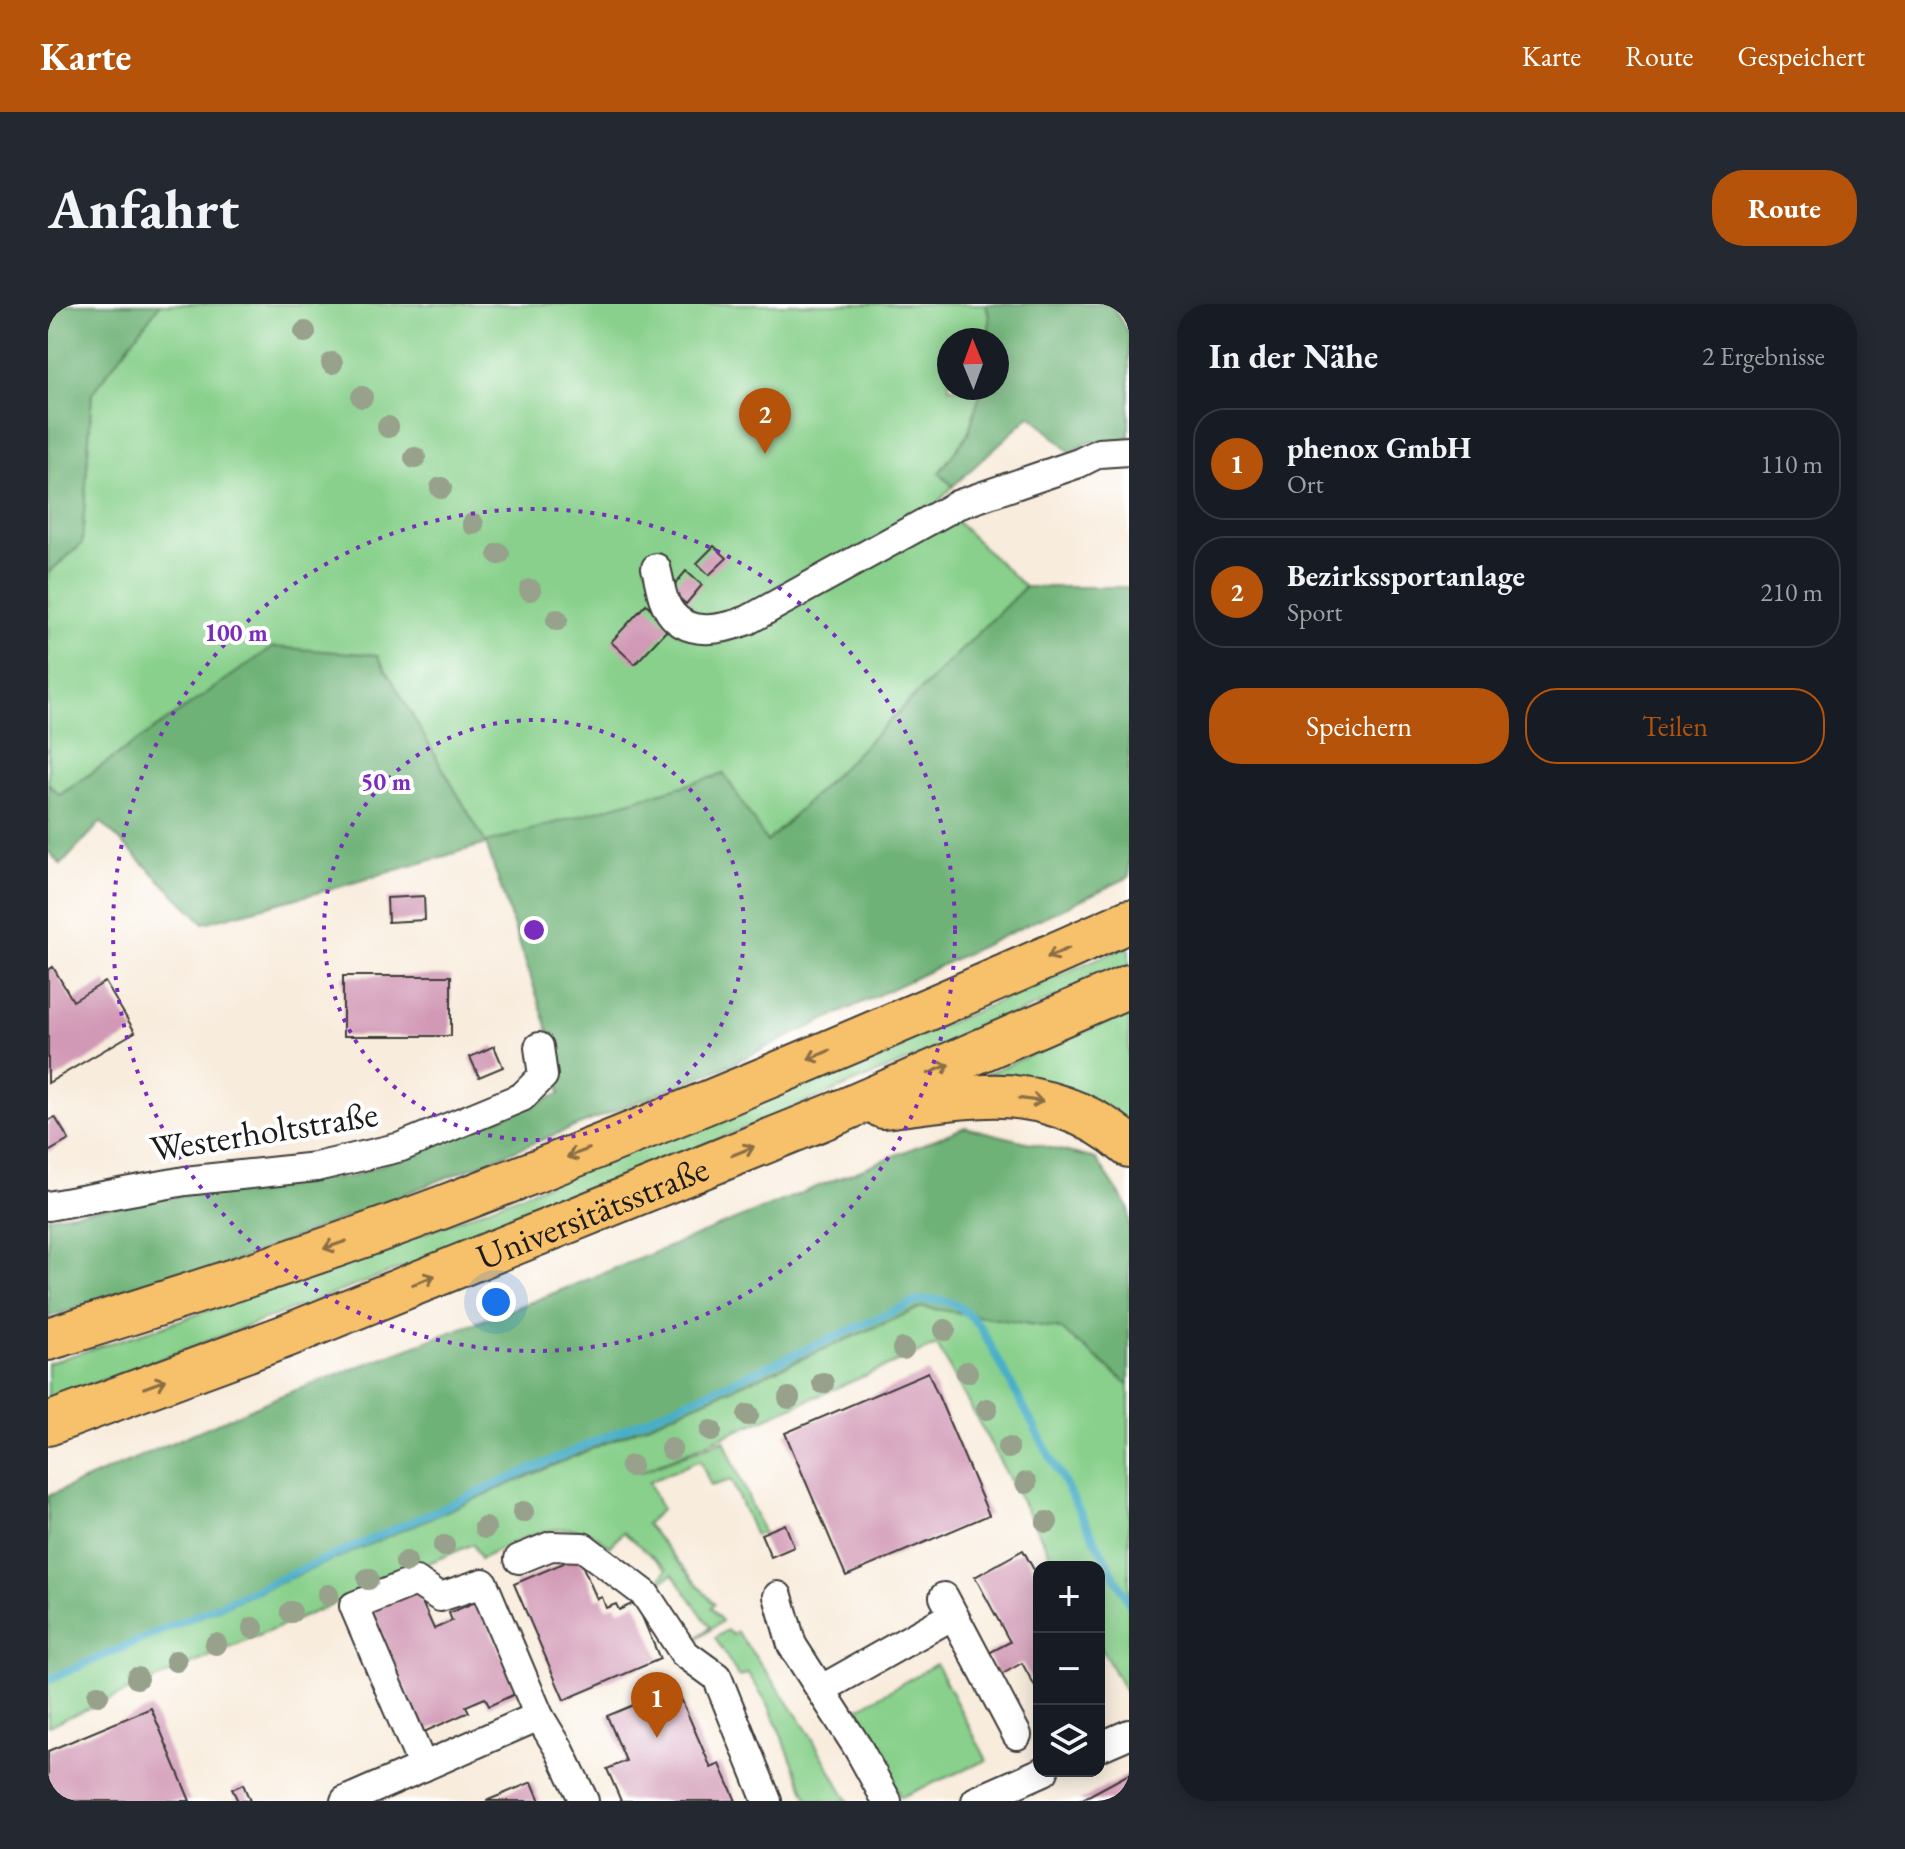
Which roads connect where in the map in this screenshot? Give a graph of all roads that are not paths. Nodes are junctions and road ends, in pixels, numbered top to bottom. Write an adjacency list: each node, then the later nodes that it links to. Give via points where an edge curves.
1 (1129, 451): 2 (street, via 1099,453 957,505 733,626 689,628 665,603)
2 (656, 568)
3 (1129, 921): 9 (highway, Universitätsstraße, one-way to 9, via 713,1100 441,1207)
4 (1129, 986): 6 (highway, Universitätsstraße, one-way to 4)
5 (539, 1047): 8 (street, Westerholtstraße, via 543,1076 522,1097 401,1147 316,1167 185,1181)
6 (842, 1111): 7 (highway, one-way to 7, via 989,1096 1040,1100 1084,1116); 10 (highway, Universitätsstraße, one-way to 6)
7 (1129, 1146)
8 (48, 1206)
9 (48, 1339)
10 (59, 1423)
11 (519, 1559): 22 (street, via 551,1546 583,1547 645,1594 684,1653 717,1677)
12 (778, 1596): 13 (street, via 792,1645)
13 (822, 1689): 16 (street, via 948,1606); 23 (street)
14 (539, 1716): 18 (street); 18 (street, via 483,1583 440,1597 416,1581 354,1606); 21 (street)
15 (1129, 1734): 17 (street)
16 (1017, 1735)
17 (1105, 1744)
18 (423, 1767): 20 (street)
19 (1033, 1776): 24 (street)
20 (345, 1801)
21 (584, 1801)
22 (767, 1801)
23 (887, 1801)
24 (976, 1801)

